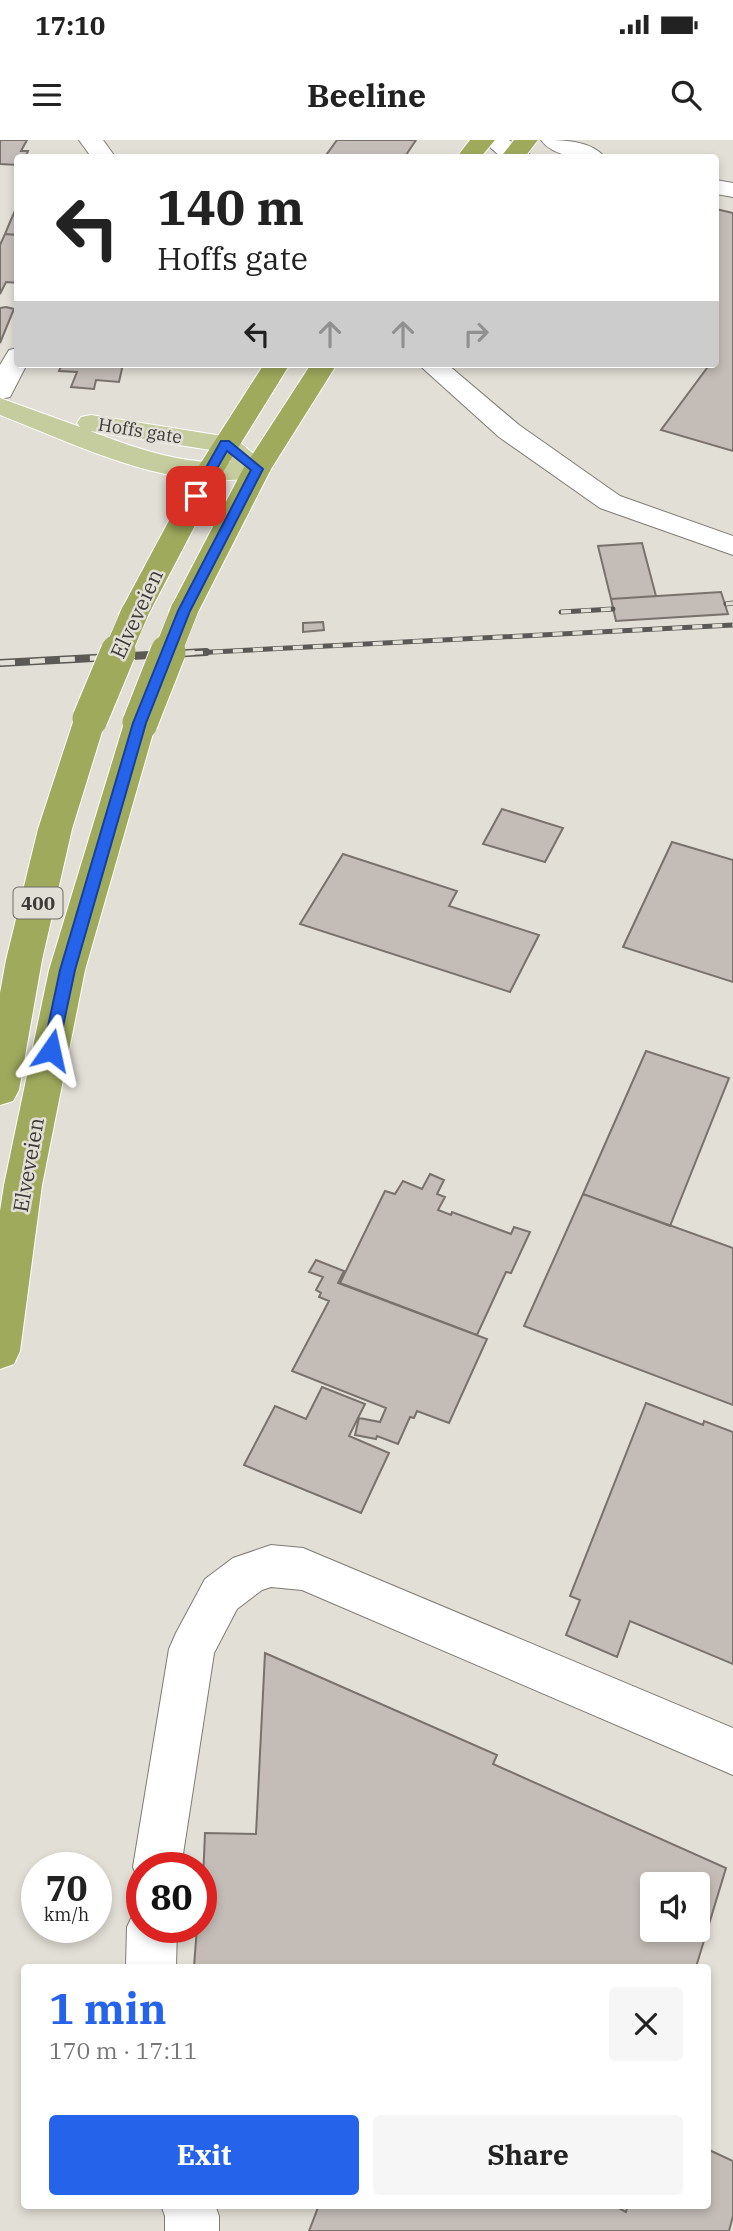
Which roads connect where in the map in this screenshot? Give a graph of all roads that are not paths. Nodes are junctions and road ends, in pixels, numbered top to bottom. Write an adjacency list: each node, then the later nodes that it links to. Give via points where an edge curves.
1 (90, 140): 6 (street)
2 (483, 140): 7 (highway)
3 (494, 140): 5 (street)
4 (553, 140): 8 (street)
5 (519, 152)
6 (102, 154)
7 (471, 154)
8 (585, 154)
9 (14, 364): 13 (street)
10 (274, 368): 15 (highway, Elveveien / 400)
11 (321, 368): 16 (highway, Elveveien / 400)
12 (436, 368): 18 (street, via 509,431 610,502)
13 (0, 391)
14 (10, 409): 15 (main road, Hoffs gate); 17 (main road, Hoffs gate, via 138,459)
15 (225, 443): 16 (main road); 17 (highway, Elveveien / 400)
16 (257, 469): 17 (main road, Hoffs gate); 20 (highway, Elveveien / 400, bridge, via 184,611 140,723 67,970 23,1185)
17 (208, 472): 19 (highway, Elveveien / 400, bridge, via 134,614 90,719 52,842)
18 (733, 546)
19 (0, 1090)
20 (0, 1351)
21 (733, 1752): 22 (street, via 303,1569 271,1566 249,1573 221,1594 192,1648)
22 (159, 1852)
23 (152, 1943): 24 (street)
24 (151, 1964)
25 (189, 2209): 26 (street)
26 (192, 2231)

